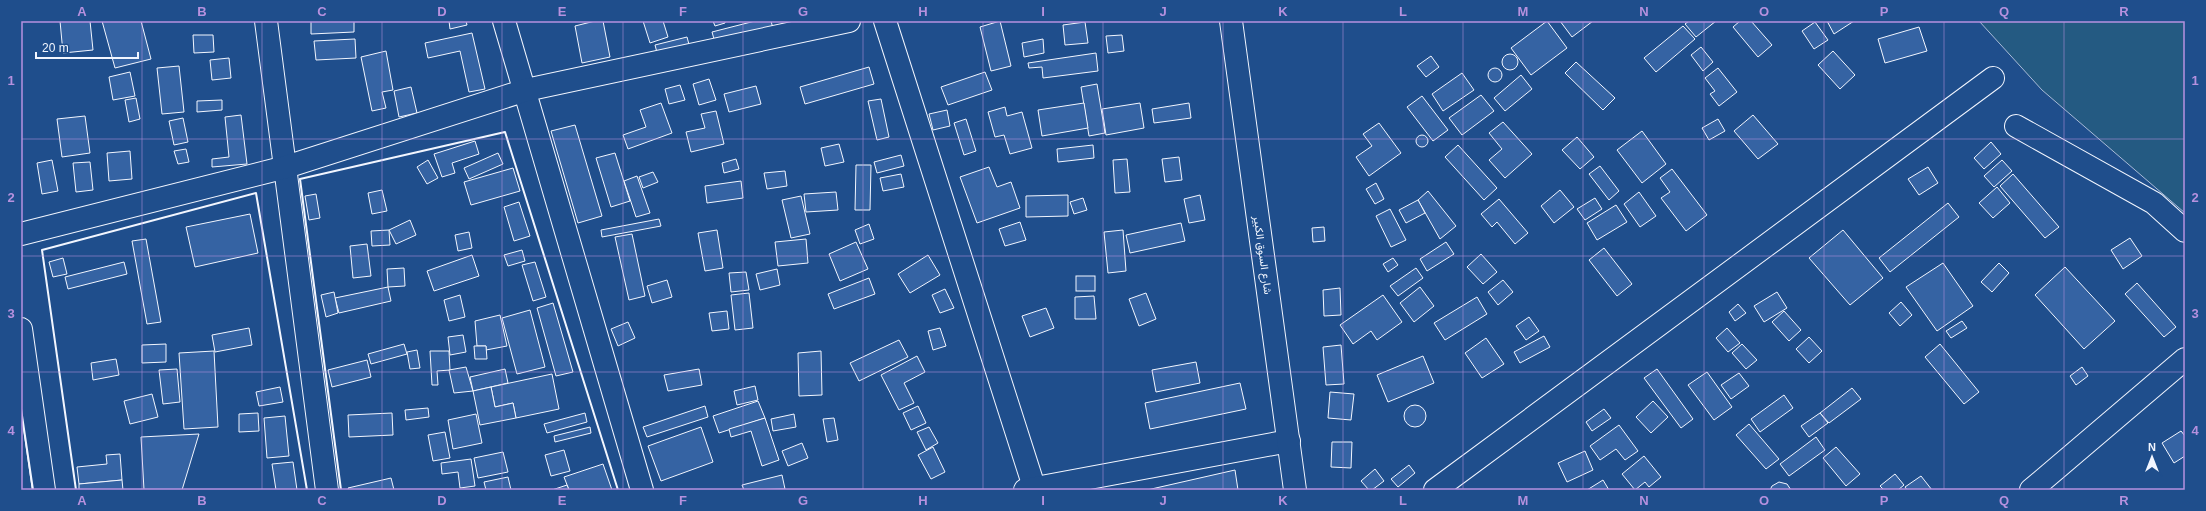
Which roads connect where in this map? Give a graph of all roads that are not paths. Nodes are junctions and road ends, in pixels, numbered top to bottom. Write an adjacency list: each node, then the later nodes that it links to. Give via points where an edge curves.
1 (266, 21): 9 (street)
2 (504, 21): 7 (street)
3 (849, 21): 7 (street)
4 (885, 21): 15 (street)
5 (1231, 21): 14 (street, شارع السوق الكبير)
6 (1993, 78): 20 (street)
7 (526, 90): 9 (street); 18 (street)
8 (2016, 126): 10 (street, via 2154,203)
9 (286, 167): 11 (street); 17 (street)
10 (2185, 231)
11 (21, 234)
12 (21, 329): 16 (street)
13 (2185, 359): 21 (street)
14 (1289, 441): 15 (street); 19 (street, شارع السوق الكبير)
15 (1032, 489)
16 (44, 490)
17 (327, 490)
18 (642, 490)
19 (1295, 490)
20 (1435, 490)
21 (2031, 490)

